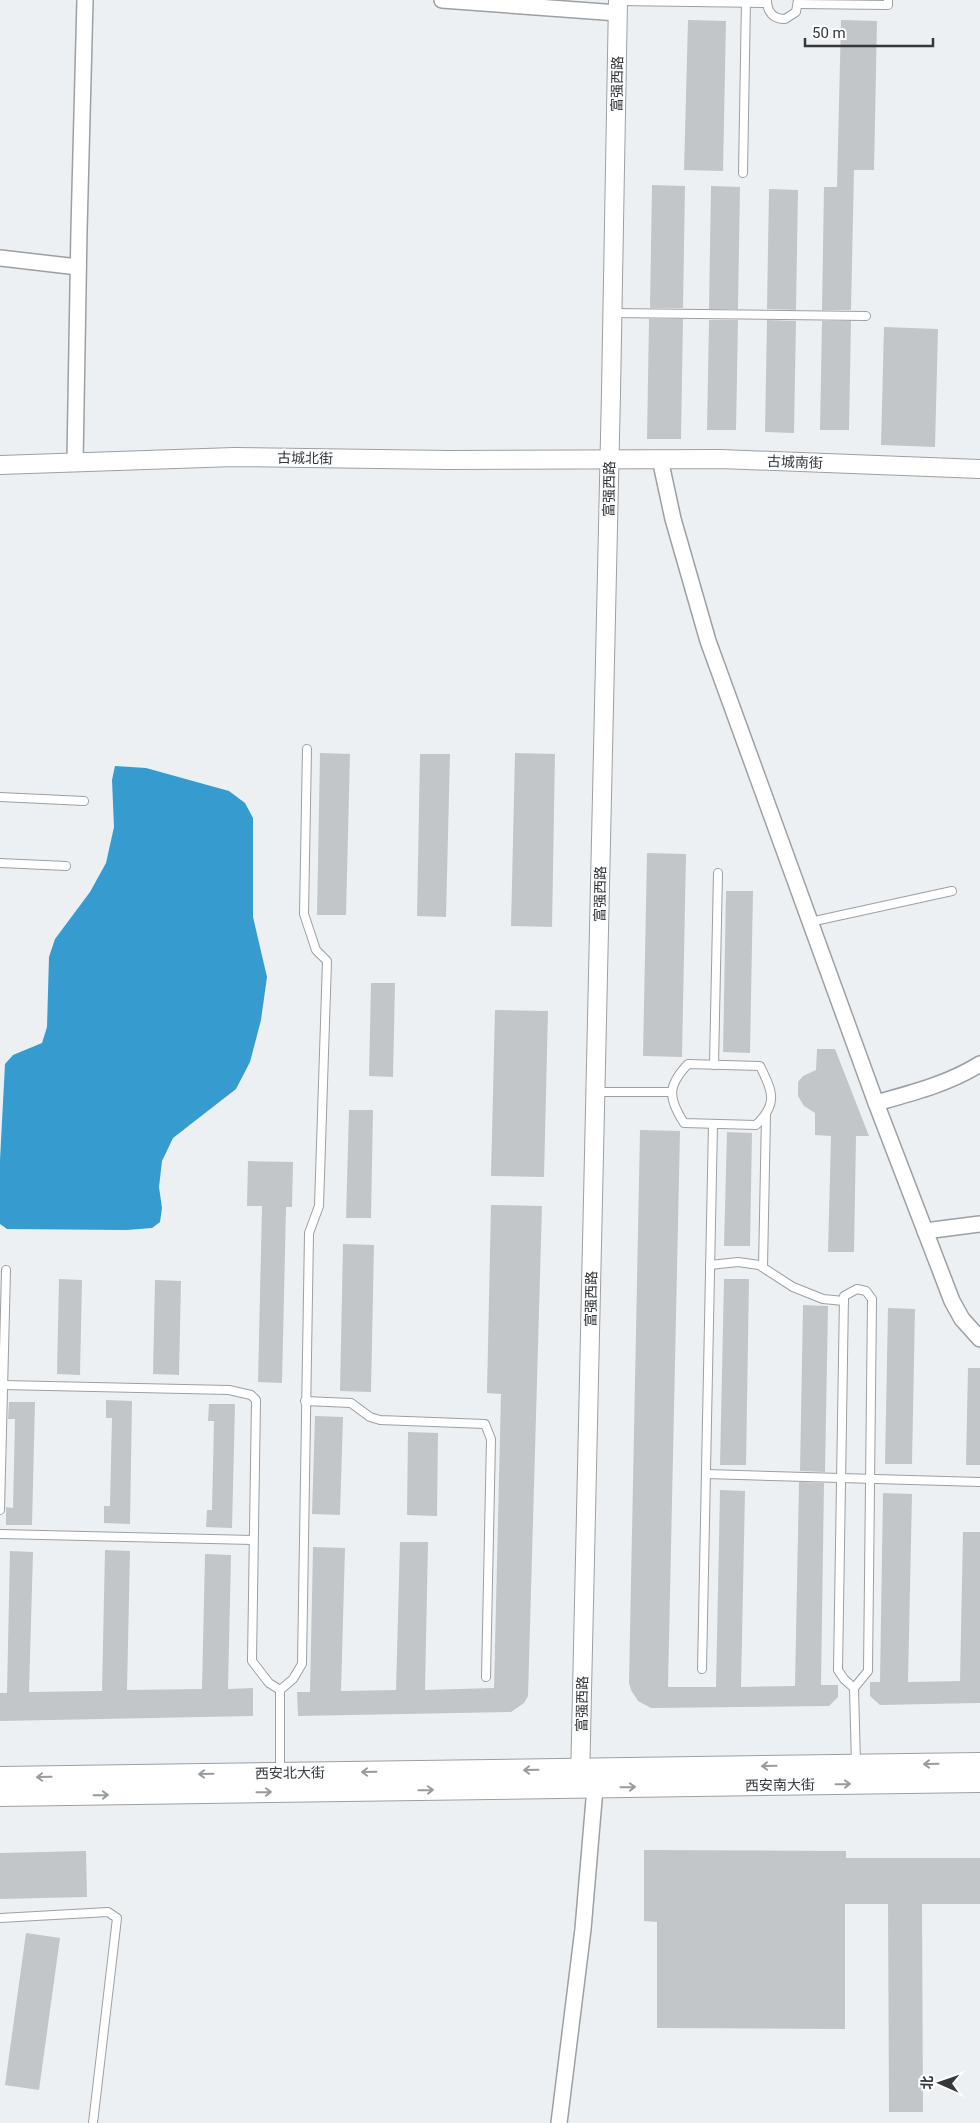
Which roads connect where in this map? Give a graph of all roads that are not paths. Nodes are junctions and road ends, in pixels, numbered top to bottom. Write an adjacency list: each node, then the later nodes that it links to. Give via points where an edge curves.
1 (85, 0): 10 (street)
2 (442, 0): 7 (street)
3 (888, 0): 6 (lane, via 888,5)
4 (746, 2): 5 (lane); 7 (lane); 8 (lane)
5 (767, 2): 6 (lane, via 774,16 785,19 796,12)
6 (798, 2)
7 (618, 5): 11 (street, 富强西路)
8 (744, 173)
9 (0, 258): 10 (street)
10 (78, 267): 15 (street)
11 (613, 313): 12 (lane); 13 (street, 富强西路)
12 (866, 316)
13 (610, 459): 14 (street, 古城南街); 15 (street, 古城北街, via 234,457); 28 (street, 富强西路)
14 (660, 459): 17 (street, 古城南街); 25 (street, via 673,519 708,641)
15 (76, 462): 16 (street, 古城北街)
16 (0, 465)
17 (980, 469)
18 (308, 749): 41 (lane, via 304,914 316,950 327,961 318,1206 309,1233)
19 (0, 798): 20 (lane)
20 (84, 801)
21 (0, 863): 22 (lane)
22 (66, 866)
23 (718, 873): 27 (lane)
24 (952, 891): 25 (lane)
25 (810, 922): 30 (street)
26 (980, 1064): 30 (street, via 960,1077)
27 (714, 1065): 29 (lane, via 688,1064 674,1078); 31 (lane, via 760,1066 772,1095)
28 (596, 1092): 29 (lane); 57 (street, 富强西路)
29 (672, 1092): 32 (lane, via 674,1108 684,1123)
30 (876, 1103): 34 (street)
31 (766, 1115): 32 (lane, via 756,1125); 36 (lane)
32 (713, 1124): 35 (lane)
33 (980, 1224): 34 (street)
34 (925, 1231): 39 (street, via 952,1301)
35 (710, 1265): 36 (lane, via 738,1262); 42 (lane)
36 (763, 1267): 38 (lane, via 793,1287 823,1299)
37 (6, 1270): 40 (lane)
38 (844, 1301): 43 (lane); 44 (lane, via 844,1296 857,1289 866,1291 872,1298)
39 (980, 1340)
40 (3, 1385): 46 (lane); 48 (lane, via 229,1390 251,1395 256,1400)
41 (306, 1401): 50 (lane, via 351,1403 380,1420 485,1424 490,1438); 52 (lane, via 302,1664 293,1679)
42 (706, 1474): 43 (lane); 49 (lane)
43 (841, 1478): 44 (lane); 51 (lane, via 838,1670)
44 (870, 1478): 45 (lane); 51 (lane, via 868,1671)
45 (980, 1482)
46 (0, 1510)
47 (0, 1534): 48 (lane)
48 (254, 1540): 52 (lane, via 252,1661 269,1683)
49 (702, 1669)
50 (486, 1677)
51 (854, 1688): 54 (lane)
52 (280, 1690): 55 (lane)
53 (980, 1763): 54 (main road, 西安南大街, one-way to 54)
54 (856, 1765): 57 (main road, 西安南大街, one-way to 57)
55 (280, 1773): 56 (main road, 西安北大街, one-way to 56); 57 (main road, 西安北大街, one-way to 55)
56 (0, 1778)
57 (585, 1782): 58 (main road, 西安南大街, one-way to 58); 59 (main road, 西安北大街, one-way to 57); 62 (street, via 583,1930)
58 (980, 1782)
59 (0, 1796)
60 (0, 1918): 61 (lane, via 108,1912 117,1918)
61 (93, 2123)
62 (559, 2123)

